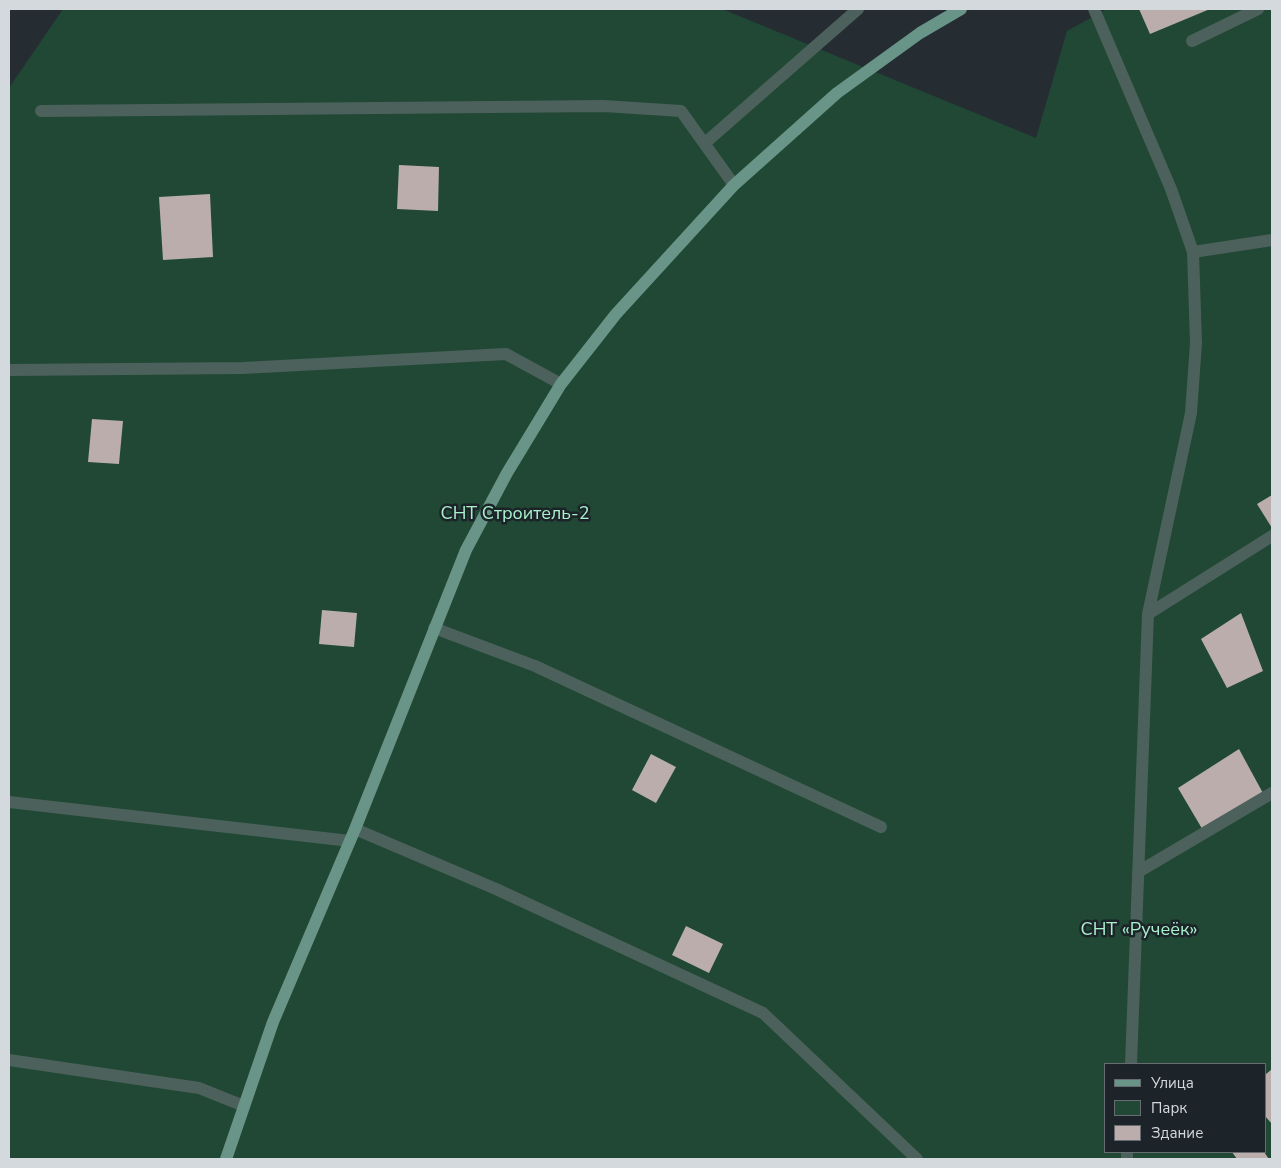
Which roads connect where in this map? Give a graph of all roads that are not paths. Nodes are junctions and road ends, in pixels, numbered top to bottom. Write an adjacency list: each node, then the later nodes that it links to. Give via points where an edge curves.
1 (858, 9): 7 (lane)
2 (961, 9): 8 (main road, via 920,33 837,93)
3 (1094, 9): 10 (lane, via 1171,189)
4 (1258, 9): 5 (lane)
5 (1192, 41)
6 (41, 111): 7 (lane, via 604,106 681,111)
7 (705, 143): 8 (lane)
8 (734, 185): 12 (main road, via 616,314)
9 (1272, 240): 10 (lane)
10 (1192, 252): 14 (lane, via 1196,343 1192,413)
11 (9, 370): 12 (lane, via 243,368 506,354)
12 (562, 384): 15 (main road, via 507,474 466,550)
13 (1272, 536): 14 (lane)
14 (1148, 614): 21 (lane)
15 (434, 628): 18 (lane, via 535,666); 19 (main road)
16 (1272, 793): 21 (lane)
17 (9, 802): 20 (lane)
18 (881, 827)
19 (355, 829): 20 (main road); 26 (lane, via 496,889 763,1013)
20 (350, 841): 24 (main road, via 274,1022)
21 (1138, 872): 23 (lane)
22 (9, 1060): 24 (lane, via 199,1088)
23 (1131, 1063)
24 (244, 1106): 25 (main road)
25 (226, 1159)
26 (917, 1159)

